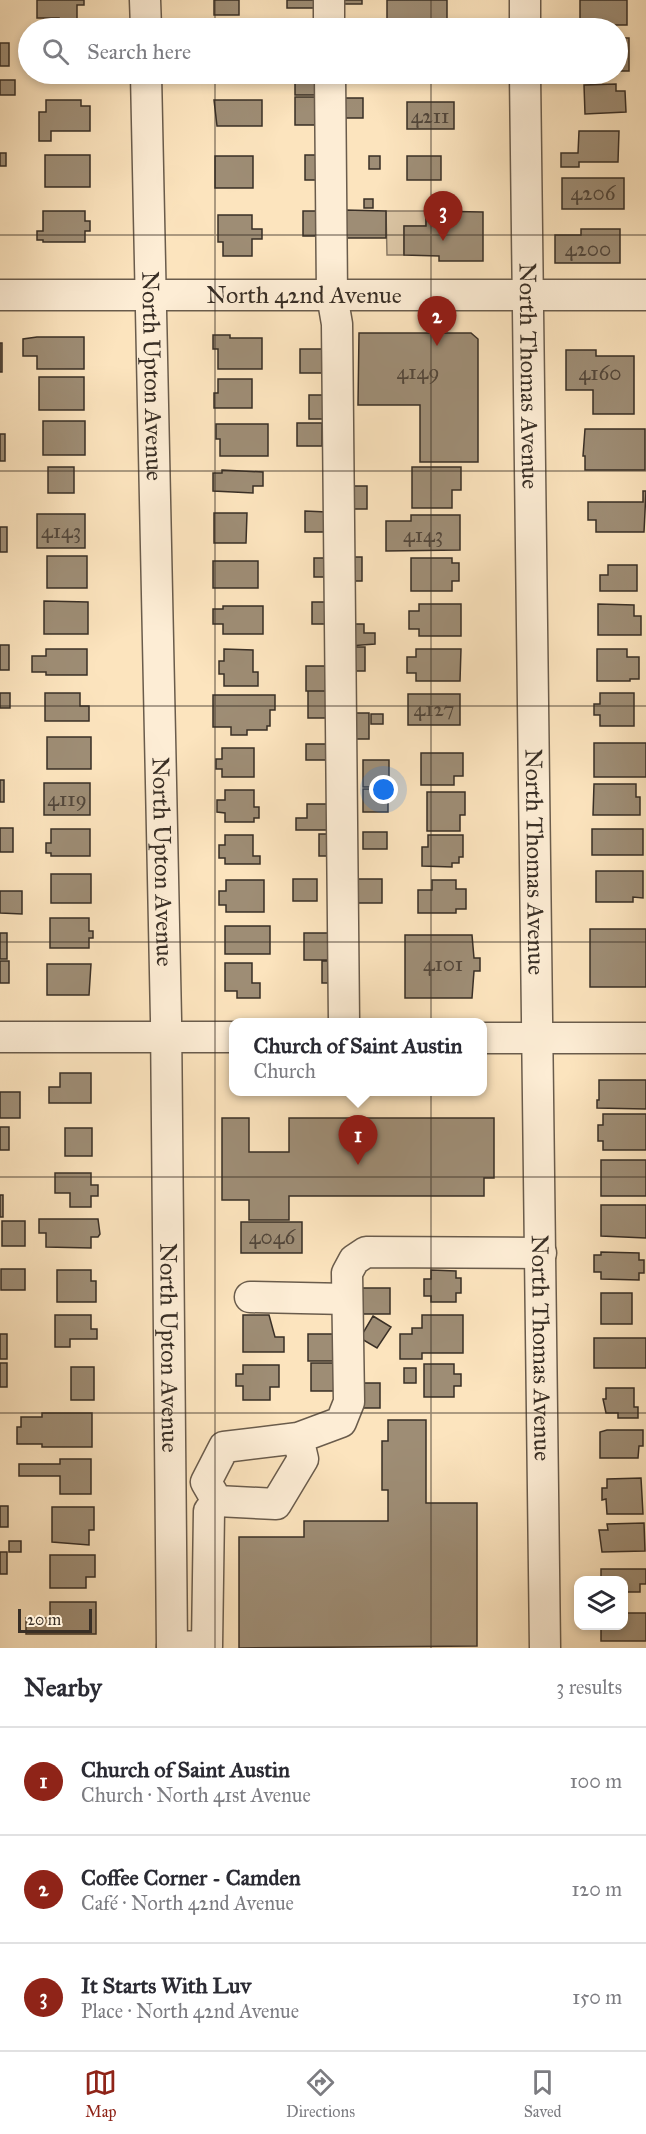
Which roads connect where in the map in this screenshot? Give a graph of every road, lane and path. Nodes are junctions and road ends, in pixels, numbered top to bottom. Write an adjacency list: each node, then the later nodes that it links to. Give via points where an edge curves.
1 (145, 0): 4 (street)
2 (329, 0): 5 (street)
3 (525, 0): 6 (street)
4 (146, 18)
5 (329, 18)
6 (525, 18)
7 (146, 84): 13 (street, North Upton Avenue)
8 (330, 84): 14 (street)
9 (525, 84): 11 (street, North Thomas Avenue)
10 (0, 295): 13 (street, North 42nd Avenue)
11 (528, 295): 12 (street, North 42nd Avenue); 14 (street, North 42nd Avenue); 20 (street, North Thomas Avenue)
12 (646, 295)
13 (150, 296): 14 (street, North 42nd Avenue); 17 (street, North Upton Avenue)
14 (332, 296): 15 (street, via 337,324)
15 (344, 1018)
16 (0, 1037): 17 (street)
17 (167, 1037): 18 (street); 26 (street, North Upton Avenue)
18 (229, 1037)
19 (487, 1038): 20 (street)
20 (538, 1038): 21 (street); 22 (street, North Thomas Avenue)
21 (646, 1038)
22 (541, 1253): 24 (street, via 366,1252 354,1260 347,1273); 29 (street, North Thomas Avenue)
23 (250, 1298): 24 (street)
24 (347, 1299): 25 (street, via 348,1402 341,1422)
25 (298, 1438): 27 (street, via 224,1447); 27 (street, via 303,1459 276,1504)
26 (169, 1481): 27 (street); 28 (street, North Upton Avenue)
27 (212, 1492): 28 (street, via 207,1646)
28 (172, 1647)
29 (545, 1648)

